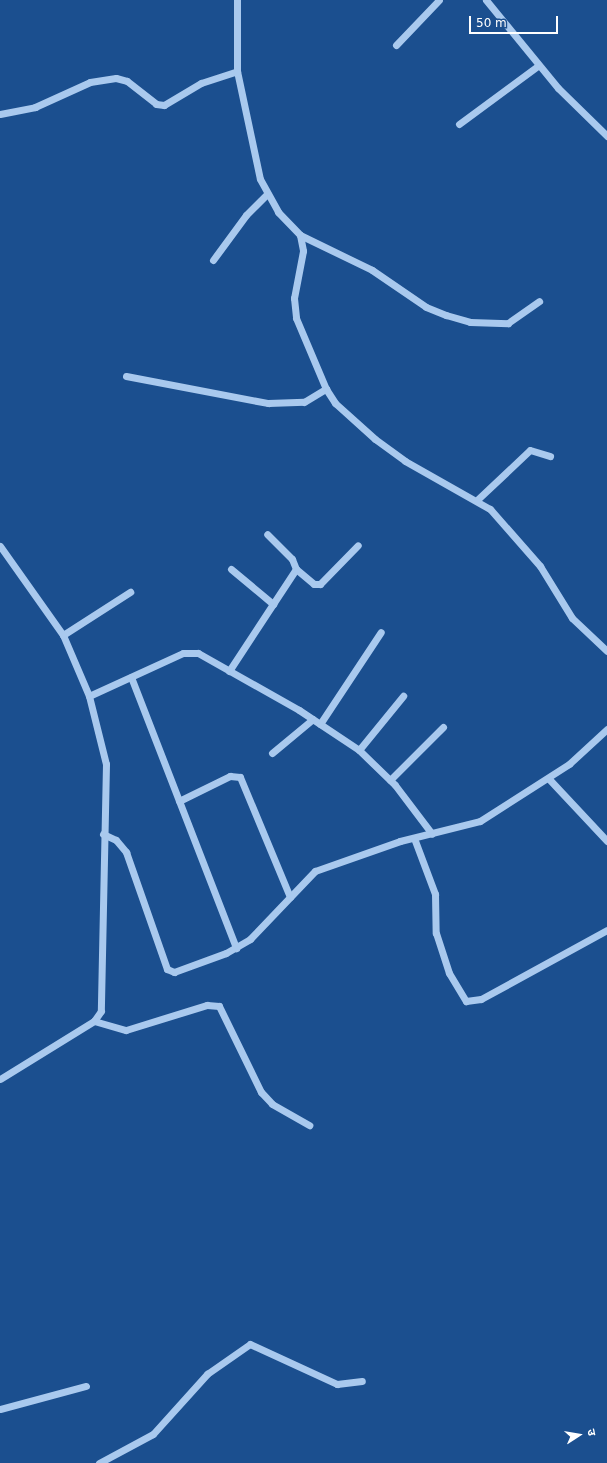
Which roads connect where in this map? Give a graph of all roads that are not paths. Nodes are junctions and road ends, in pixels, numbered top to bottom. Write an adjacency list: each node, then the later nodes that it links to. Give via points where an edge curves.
1 (237, 0): 6 (street)
2 (439, 0): 4 (street)
3 (486, 0): 5 (street)
4 (396, 45)
5 (539, 65): 8 (street); 9 (street)
6 (237, 71): 7 (street, via 201,83 164,105 156,104 127,81 110,78 90,82 36,107); 10 (street)
7 (0, 114)
8 (459, 124)
9 (607, 136)
10 (266, 195): 11 (street); 12 (street, via 246,215)
11 (300, 235): 13 (street, via 354,260 426,307 446,316 470,322 508,323); 15 (street, via 303,251 294,298 296,318)
12 (213, 260)
13 (539, 301)
14 (126, 376): 15 (street, via 268,403 304,402)
15 (326, 389): 17 (street, via 346,414 405,461)
16 (550, 456): 17 (street, via 530,450)
17 (478, 499): 27 (street, via 507,525 540,566 572,618)
18 (267, 534): 22 (street, via 292,559)
19 (358, 545): 22 (street, via 320,584 314,584)
20 (0, 546): 26 (street)
21 (231, 569): 24 (street)
22 (296, 569): 24 (street)
23 (130, 592): 26 (street)
24 (273, 604): 28 (street)
25 (381, 632): 33 (street)
26 (63, 635): 30 (street)
27 (607, 651)
28 (229, 671): 29 (street, via 189,652); 32 (street)
29 (131, 677): 30 (street); 40 (street)
30 (90, 696): 41 (street, via 105,757)
31 (403, 696): 36 (street)
32 (312, 719): 33 (street); 37 (street)
33 (320, 724): 36 (street)
34 (443, 727): 39 (street)
35 (607, 729): 38 (street)
36 (359, 750): 39 (street)
37 (272, 753)
38 (549, 779): 42 (street, via 480,821); 44 (street)
39 (390, 780): 42 (street)
40 (179, 801): 45 (street, via 230,776 240,777); 47 (street)
41 (103, 834): 47 (street, via 116,840 126,852 170,972); 48 (street, via 104,999)
42 (432, 834): 43 (street)
43 (414, 838): 45 (street, via 315,871); 46 (street, via 435,894 436,933 447,967 466,1001 481,999)
44 (607, 841)
45 (290, 897): 47 (street)
46 (607, 930)
47 (236, 948)
48 (94, 1021): 49 (street); 50 (street, via 118,1031 207,1005 219,1006 261,1092 272,1104)
49 (0, 1079)
50 (309, 1125)
51 (362, 1381): 54 (street, via 337,1384 250,1344 207,1374 153,1434)
52 (86, 1386): 53 (street)
53 (0, 1409)
54 (99, 1463)

